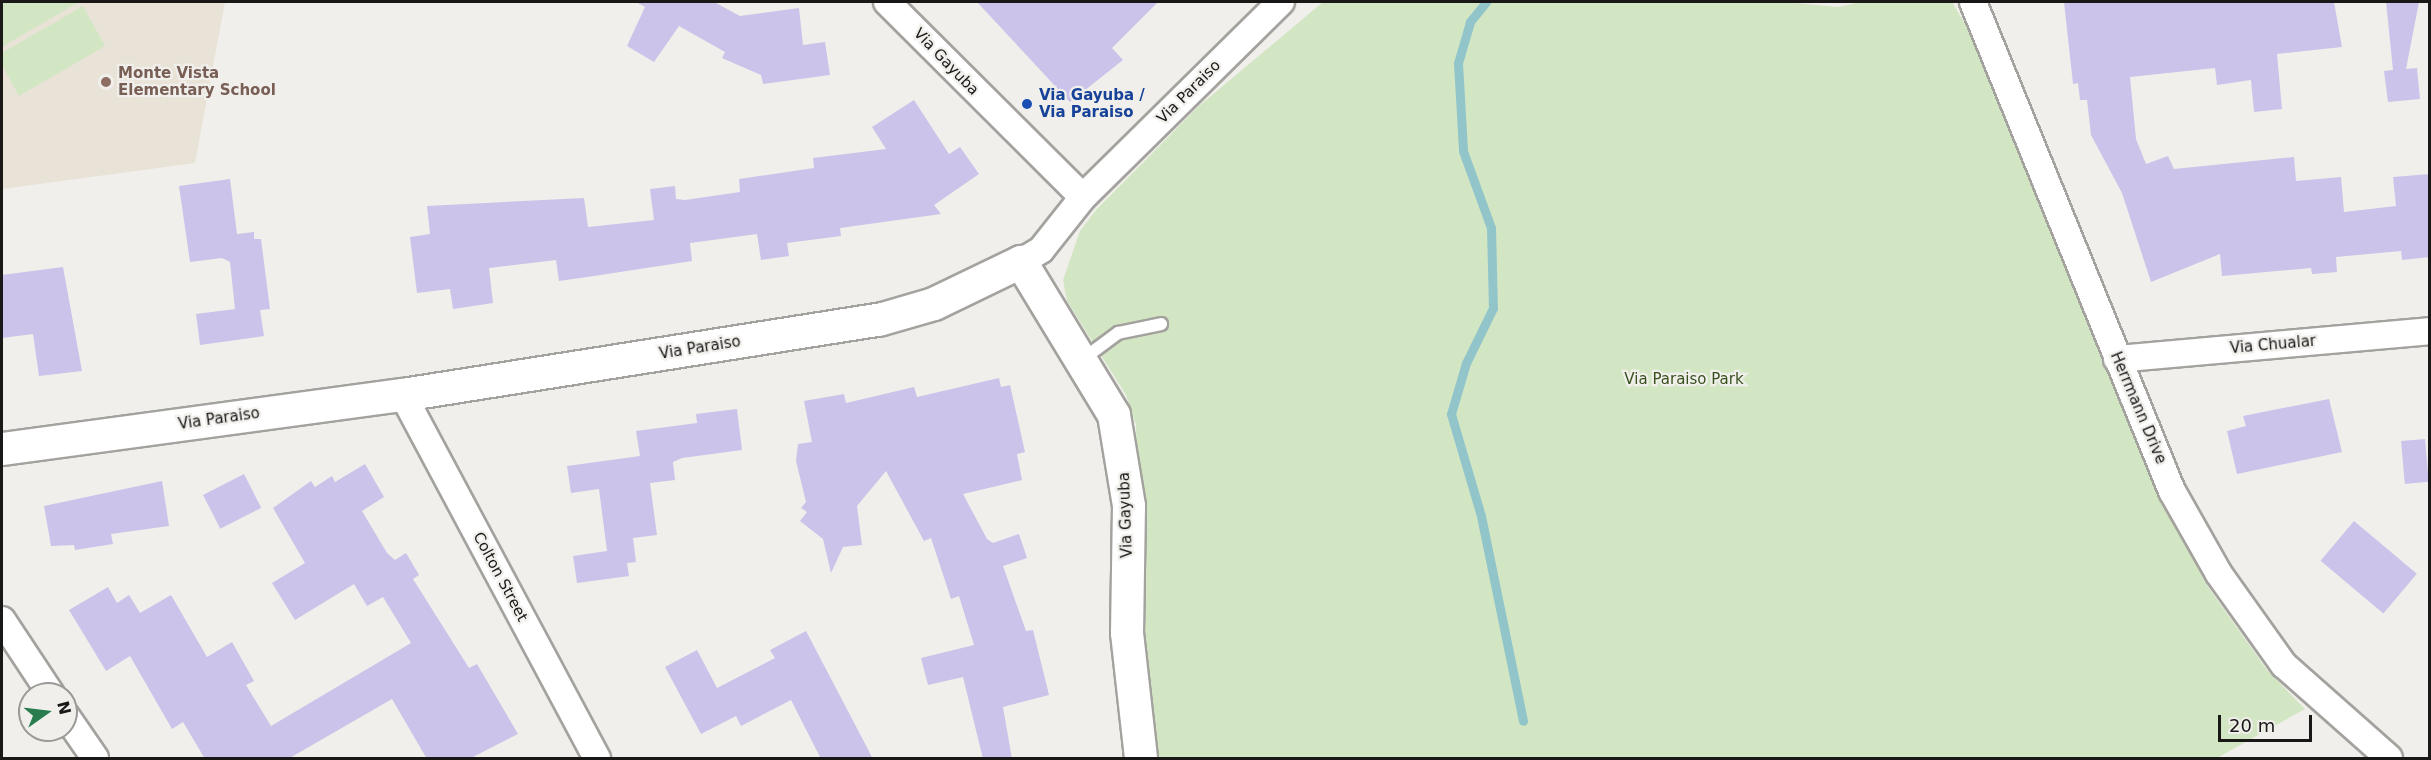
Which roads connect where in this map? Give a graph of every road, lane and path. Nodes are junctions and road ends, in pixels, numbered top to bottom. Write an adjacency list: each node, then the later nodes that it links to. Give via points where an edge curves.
1 (887, 2): 4 (street, Via Gayuba)
2 (1281, 2): 4 (street, Via Paraiso)
3 (1972, 2): 9 (street, Herrmann Drive)
4 (1083, 197): 5 (street, Via Paraiso, via 1041,250)
5 (1021, 262): 8 (street, Via Gayuba); 10 (street, Via Paraiso, via 934,304 879,320)
6 (1161, 324): 8 (lane, via 1118,333)
7 (2430, 331): 9 (street, Via Chualar)
8 (1083, 359): 17 (street, Via Gayuba, via 1114,415 1124,462 1127,633)
9 (2117, 359): 18 (street, Herrmann Drive, via 2172,491 2251,623 2321,703)
10 (403, 395): 11 (street, Via Paraiso); 16 (street, Colton Street)
11 (2, 448)
12 (2, 620): 13 (street)
13 (43, 682)
14 (78, 734): 15 (street)
15 (94, 759)
16 (597, 759)
17 (1141, 759)
18 (2389, 759)

